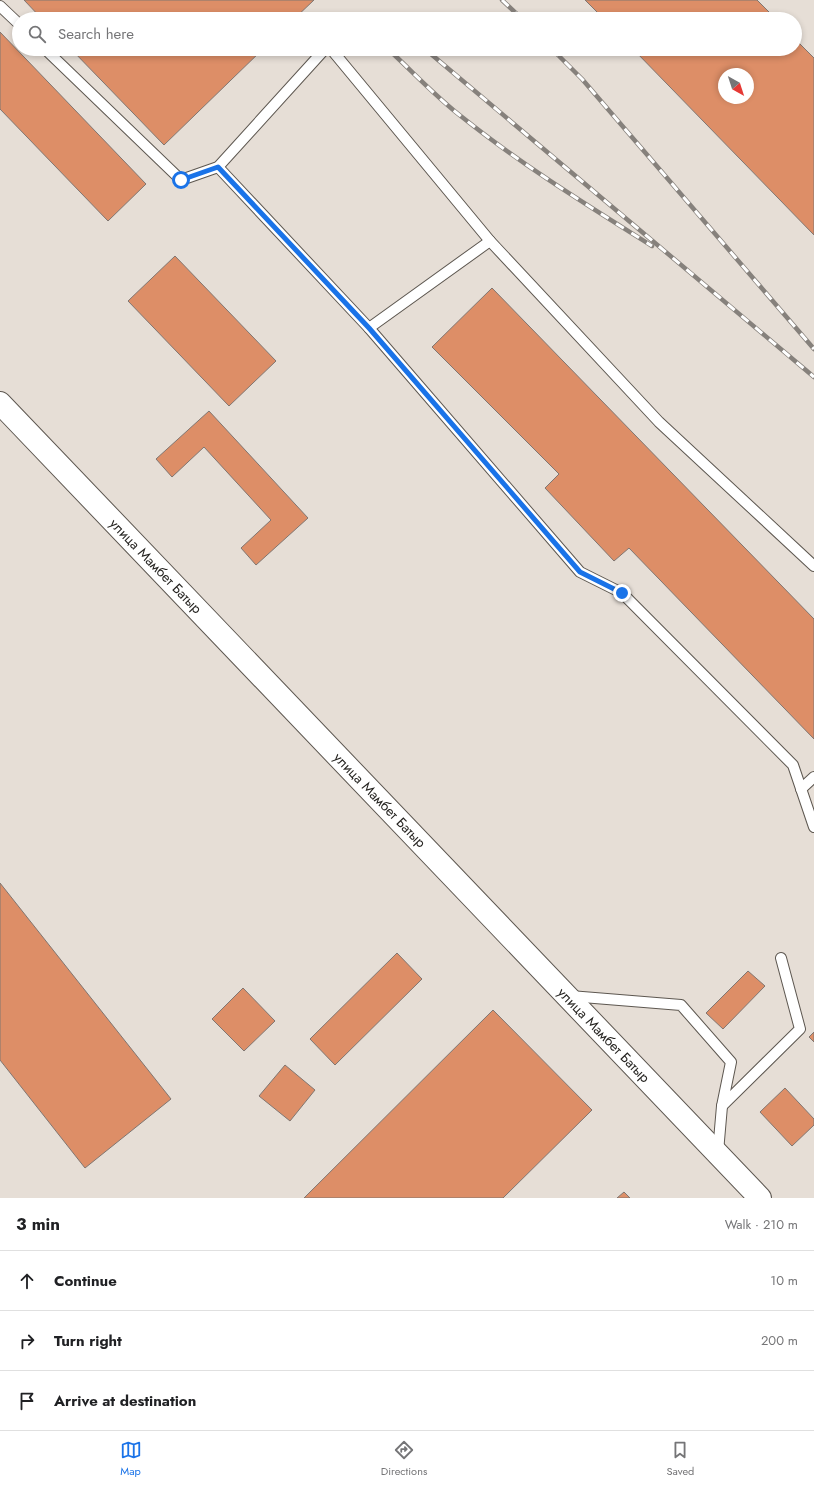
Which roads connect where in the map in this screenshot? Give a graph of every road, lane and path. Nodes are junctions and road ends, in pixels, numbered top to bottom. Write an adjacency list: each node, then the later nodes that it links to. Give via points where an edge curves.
1 (0, 6): 2 (lane)
2 (12, 17)
3 (52, 56): 6 (lane, via 181,180)
4 (319, 56): 6 (lane)
5 (338, 56): 7 (lane)
6 (218, 167): 8 (lane)
7 (490, 240): 8 (lane); 10 (lane, via 660,422)
8 (369, 328): 12 (lane, via 580,572 622,593 793,765)
9 (0, 402): 15 (main road, улица Мамбет Батыр)
10 (814, 566)
11 (814, 777): 12 (lane)
12 (801, 789): 13 (lane)
13 (814, 827)
14 (781, 958): 16 (lane, via 800,1029)
15 (567, 996): 16 (lane, via 681,1005 731,1062); 17 (main road, улица Мамбет Батыр)
16 (722, 1106): 17 (lane)
17 (718, 1154): 18 (main road, улица Мамбет Батыр)
18 (760, 1198)

